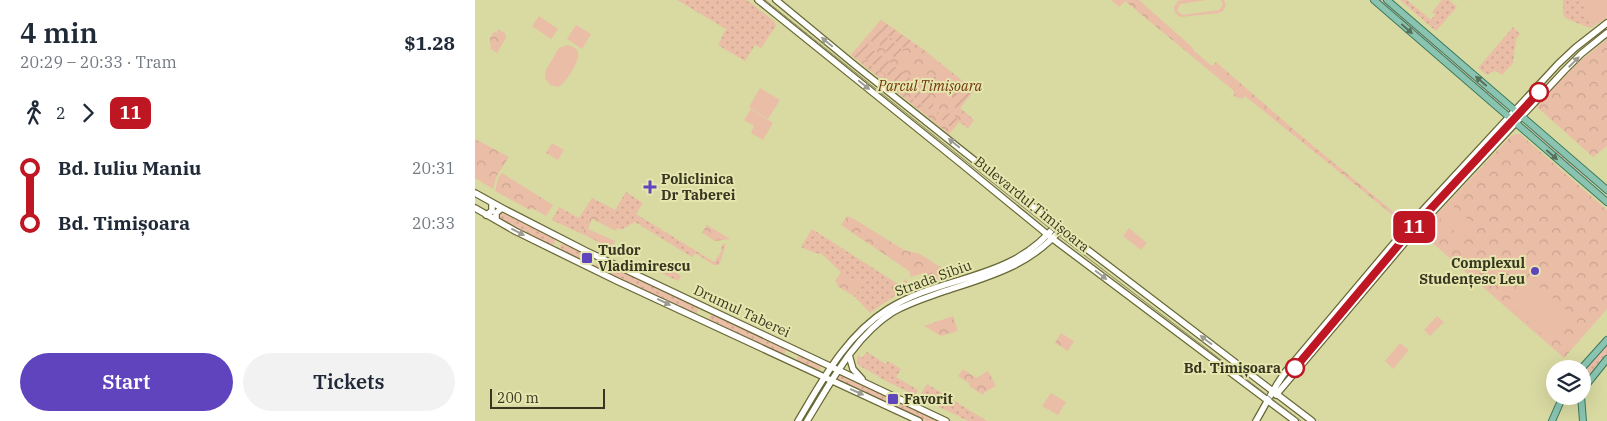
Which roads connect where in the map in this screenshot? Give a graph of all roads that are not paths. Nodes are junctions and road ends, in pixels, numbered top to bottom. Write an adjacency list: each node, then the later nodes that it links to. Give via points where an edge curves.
1 (758, 0): 6 (main road, Bulevardul Timișoara)
2 (777, 0): 5 (main road, Bulevardul Timișoara)
3 (1374, 0): 12 (main road, one-way to 12)
4 (1387, 0): 11 (main road, one-way to 4)
5 (791, 12): 6 (main road); 9 (main road, Bulevardul Timișoara, one-way to 5)
6 (784, 21): 10 (main road, Bulevardul Timișoara)
7 (1607, 23): 11 (main road, via 1558,64)
8 (1607, 34): 13 (main road, one-way to 8, via 1581,54)
9 (845, 57): 10 (main road); 14 (main road, Bulevardul Timișoara)
10 (839, 64): 16 (main road, Bulevardul Timișoara, one-way to 16)
11 (1515, 110): 12 (main road); 13 (main road)
12 (1509, 116): 15 (main road); 44 (main road, via 1393,244)
13 (1521, 116): 15 (main road); 19 (main road)
14 (922, 118): 16 (main road); 17 (main road, Bulevardul Timișoara, one-way to 14)
15 (1516, 122): 21 (main road, one-way to 21); 49 (main road, via 1413,233)
16 (915, 126): 18 (main road, Bulevardul Timișoara)
17 (987, 170): 18 (main road); 27 (main road, Bulevardul Timișoara)
18 (980, 179): 28 (main road, Bulevardul Timișoara)
19 (1607, 190)
20 (475, 193): 22 (main road, Drumul Taberei)
21 (1607, 202)
22 (492, 203): 24 (main road, Drumul Taberei); 25 (main road, via 492,211)
23 (475, 208): 25 (main road, Drumul Taberei)
24 (502, 208): 26 (main road, via 496,213); 29 (main road, Drumul Taberei)
25 (486, 215): 26 (main road, Drumul Taberei)
26 (496, 220): 30 (main road, Drumul Taberei, one-way to 30)
27 (1058, 227): 28 (main road, Strada Sibiu); 48 (main road, Bulevardul Timișoara, one-way to 27)
28 (1050, 237): 36 (main road, Strada Sibiu, via 1040,251 1010,268 915,301 896,311 870,331); 41 (main road, Strada Sibiu, via 1009,263 913,296 887,310 863,329); 50 (main road, Bulevardul Timișoara, one-way to 50)
29 (560, 239): 30 (main road); 31 (main road, Drumul Taberei)
30 (555, 250): 32 (main road, Drumul Taberei, one-way to 32)
31 (709, 310): 32 (main road); 34 (main road, Drumul Taberei)
32 (704, 321): 37 (main road, Drumul Taberei)
33 (1607, 340): 38 (main road)
34 (789, 347): 35 (main road, Drumul Taberei); 37 (main road, via 788,355)
35 (800, 351): 40 (main road, via 794,356); 41 (main road, Drumul Taberei)
36 (849, 355): 42 (main road, Strada Sibiu); 47 (main road, via 853,369)
37 (783, 358): 40 (main road, Drumul Taberei)
38 (1589, 360)
39 (1607, 360): 45 (main road)
40 (794, 363): 43 (main road, Drumul Taberei)
41 (832, 366): 42 (main road, Drumul Taberei); 43 (main road, Strada Sibiu)
42 (839, 370): 46 (main road, Strada Sibiu); 47 (main road, Drumul Taberei)
43 (825, 378): 46 (main road, Drumul Taberei); 53 (main road, Strada Sibiu)
44 (1281, 378): 48 (main road); 49 (main road)
45 (1591, 379)
46 (832, 381): 54 (main road, Strada Sibiu); 55 (main road, Drumul Taberei, one-way to 55)
47 (865, 382): 56 (main road, Drumul Taberei)
48 (1262, 382): 49 (main road, Bulevardul Timișoara)
49 (1275, 392): 50 (main road); 59 (main road, Bulevardul Timișoara)
50 (1268, 401): 57 (main road); 58 (main road, Bulevardul Timișoara)
51 (1559, 405): 60 (main road)
52 (1582, 405): 61 (main road)
53 (797, 421)
54 (807, 421)
55 (919, 421)
56 (946, 421)
57 (1256, 421)
58 (1295, 421)
59 (1312, 421)
60 (1552, 421)
61 (1583, 421)

